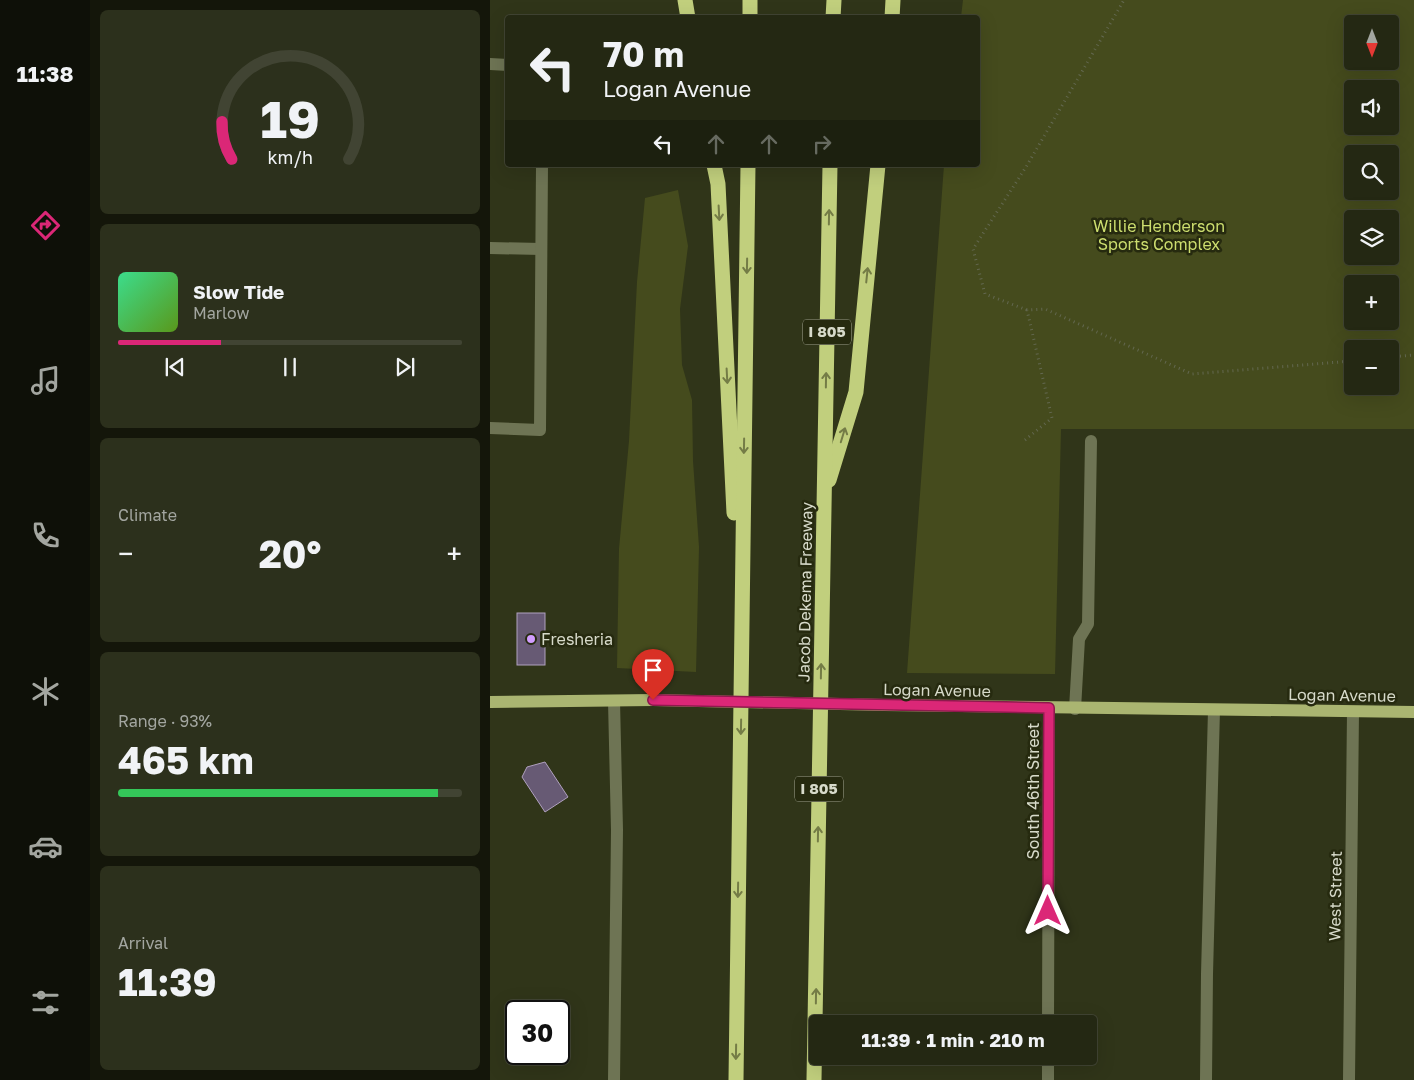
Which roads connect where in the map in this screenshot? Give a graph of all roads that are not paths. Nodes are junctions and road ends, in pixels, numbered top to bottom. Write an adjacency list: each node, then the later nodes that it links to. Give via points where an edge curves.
1 (685, 0): 5 (highway)
2 (750, 0): 6 (highway)
3 (834, 0): 7 (highway)
4 (893, 0): 8 (highway)
5 (688, 15)
6 (750, 15)
7 (833, 15)
8 (892, 15)
9 (490, 64): 10 (street)
10 (505, 65)
11 (542, 167): 17 (street)
12 (714, 167): 21 (highway, one-way to 21, via 718,184)
13 (748, 167): 21 (highway, one-way to 21)
14 (830, 167): 20 (highway, Jacob Dekema Freeway / I 805, one-way to 14)
15 (878, 167): 20 (highway, one-way to 15, via 856,392)
16 (490, 248): 17 (street)
17 (541, 249): 18 (street, via 540,430)
18 (490, 428)
19 (1091, 441): 25 (street, via 1088,624 1079,639)
20 (824, 498): 33 (highway, Jacob Dekema Freeway / I 805, one-way to 20)
21 (742, 661): 32 (highway, one-way to 32)
22 (614, 701): 23 (main road, Logan Avenue); 24 (main road, Logan Avenue, bridge); 31 (street, via 617,830)
23 (490, 702)
24 (1049, 708): 25 (main road, Logan Avenue); 29 (street, South 46th Street)
25 (1075, 709): 26 (main road, Logan Avenue)
26 (1214, 710): 27 (main road, Logan Avenue); 35 (street)
27 (1353, 712): 28 (main road, Logan Avenue); 36 (street, West Street)
28 (1414, 712)
29 (1048, 1015)
30 (1048, 1065): 34 (street)
31 (614, 1080)
32 (736, 1080)
33 (814, 1080)
34 (1048, 1080)
35 (1206, 1080)
36 (1349, 1080)

